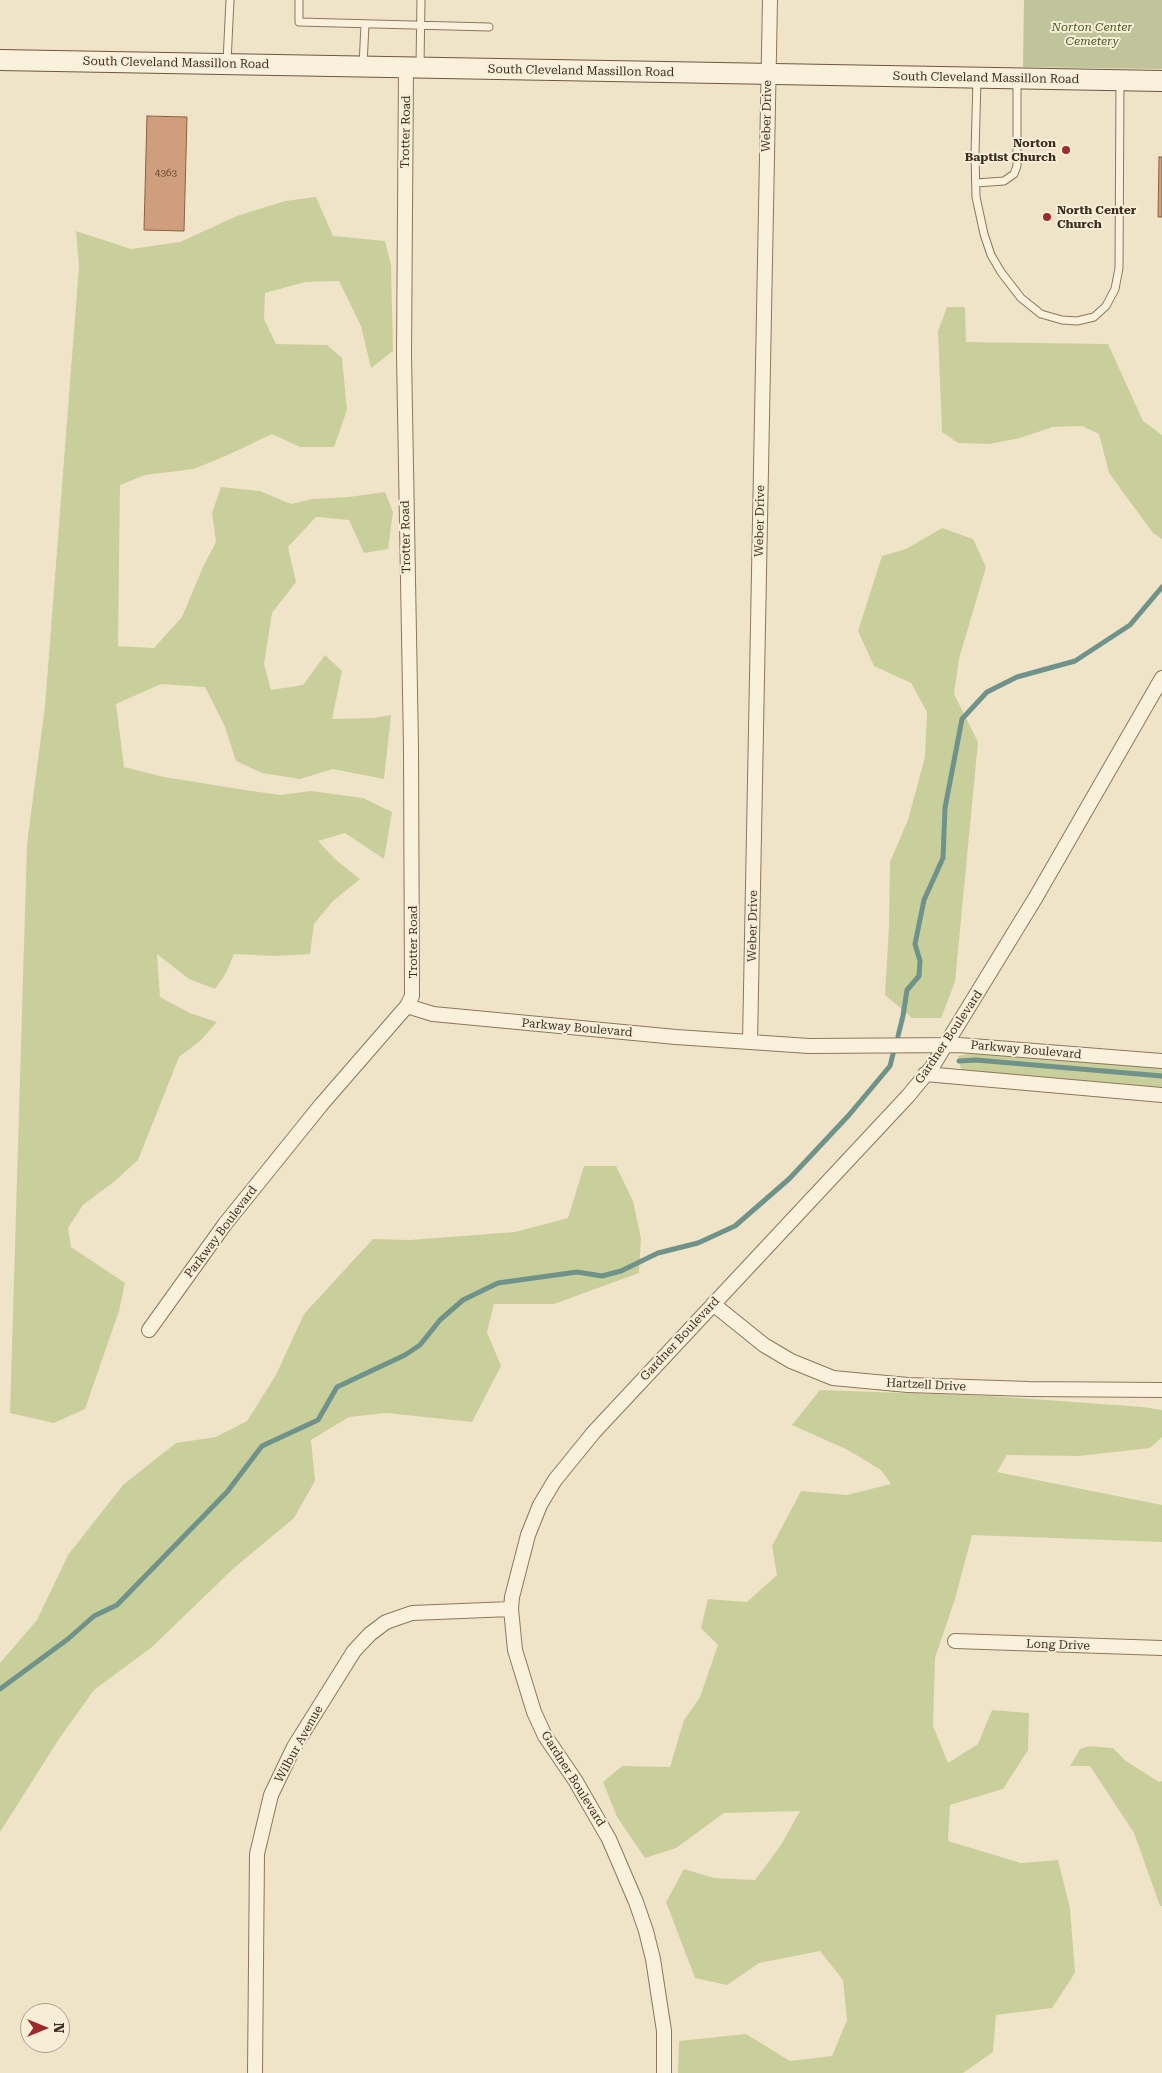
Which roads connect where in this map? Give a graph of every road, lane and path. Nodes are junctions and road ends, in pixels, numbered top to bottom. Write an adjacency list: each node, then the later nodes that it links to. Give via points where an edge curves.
1 (230, 0): 9 (lane)
2 (299, 0): 5 (lane, via 299,22)
3 (421, 0): 6 (lane)
4 (770, 0): 12 (street, Weber Drive)
5 (365, 24): 6 (lane); 10 (lane)
6 (420, 26): 7 (lane); 11 (lane)
7 (489, 28)
8 (0, 60): 9 (main road, South Cleveland Massillon Road)
9 (227, 64): 10 (main road, South Cleveland Massillon Road)
10 (364, 67): 11 (main road, South Cleveland Massillon Road)
11 (413, 68): 12 (main road, South Cleveland Massillon Road); 19 (street, Trotter Road, via 404,355 413,980 412,996)
12 (768, 74): 13 (main road, South Cleveland Massillon Road); 20 (street, Weber Drive)
13 (977, 78): 14 (main road, South Cleveland Massillon Road); 17 (lane)
14 (1017, 79): 15 (main road, South Cleveland Massillon Road); 17 (lane, via 1014,174 1004,181)
15 (1120, 81): 16 (main road, South Cleveland Massillon Road); 17 (lane, via 1119,268 1106,306 1094,317 1062,320 1041,314 1021,298 992,255 984,234)
16 (1162, 81)
17 (976, 184)
18 (1162, 678): 21 (street, Gardner Boulevard)
19 (407, 1006): 20 (street, Parkway Boulevard, via 433,1014 676,1038); 26 (street, Parkway Boulevard, via 321,1105 225,1224)
20 (750, 1042): 21 (street, Parkway Boulevard, via 809,1046)
21 (946, 1045): 22 (street, Parkway Boulevard); 23 (street, Gardner Boulevard)
22 (1162, 1061)
23 (926, 1074): 24 (street); 25 (street, Gardner Boulevard)
24 (1162, 1095)
25 (713, 1304): 27 (street, Hartzell Drive, via 764,1345 791,1361 833,1378 917,1385); 28 (street, Gardner Boulevard, via 594,1432 555,1480 528,1534)
26 (149, 1330)
27 (1162, 1390)
28 (511, 1609): 31 (street, Wilbur Avenue, via 412,1613 386,1622 354,1651 294,1747 271,1795 257,1854); 32 (street, Gardner Boulevard, via 515,1650 534,1712 549,1744 575,1780 609,1839 646,1931 664,2030)
29 (955, 1641): 30 (street, Long Drive)
30 (1162, 1648)
31 (255, 2073)
32 (664, 2073)

